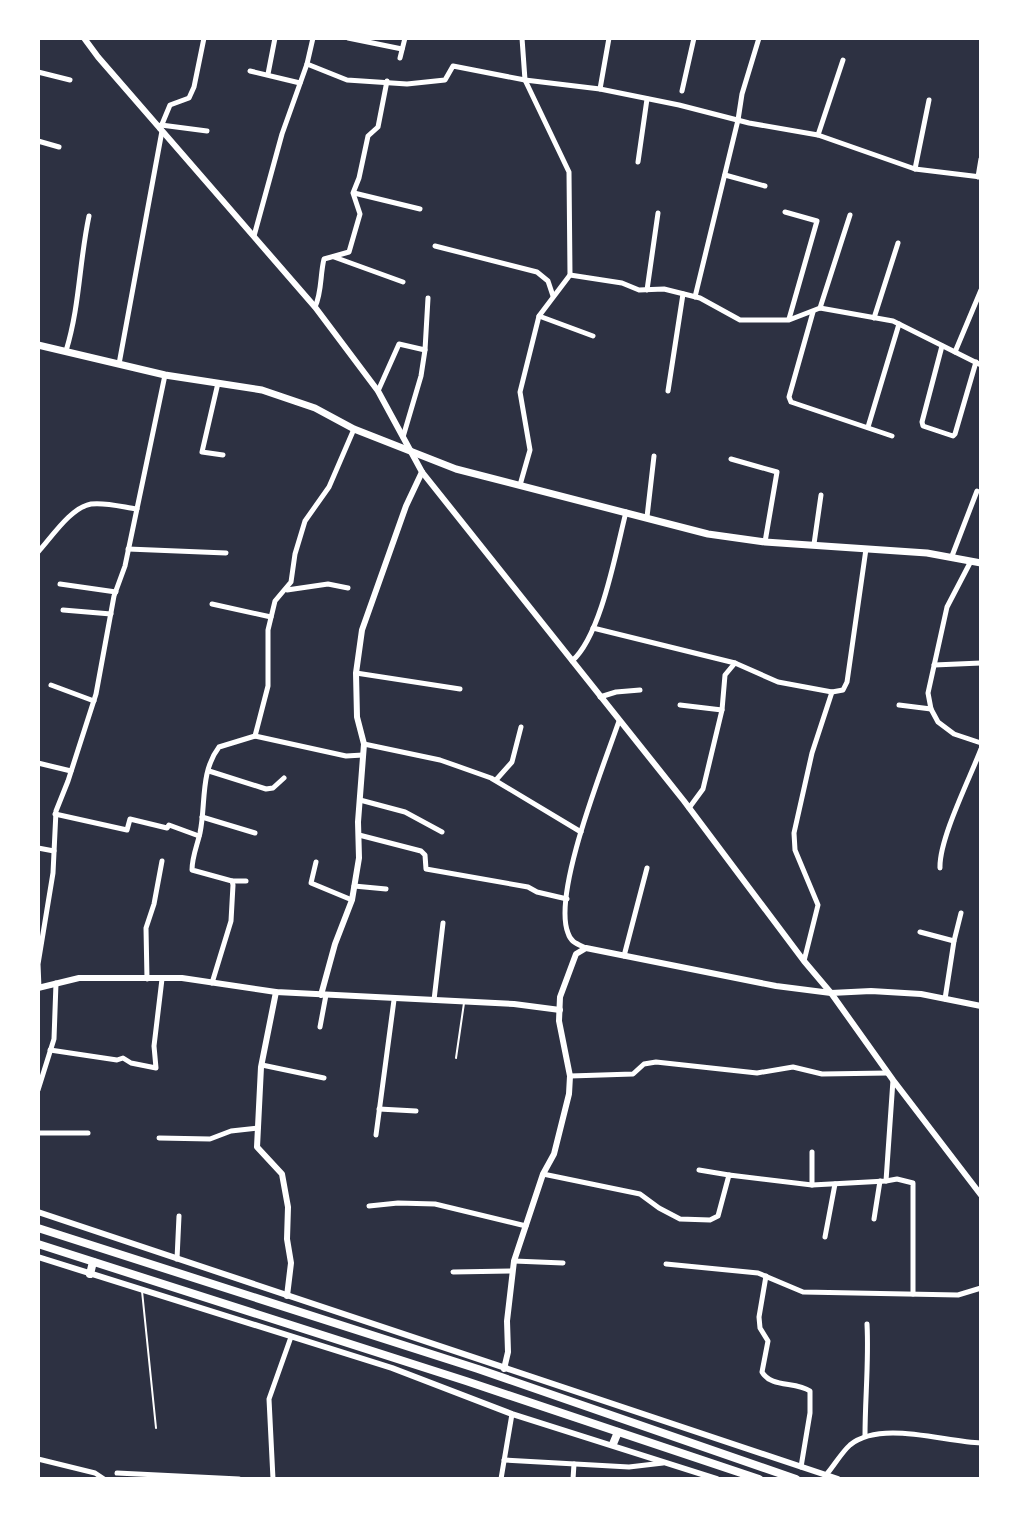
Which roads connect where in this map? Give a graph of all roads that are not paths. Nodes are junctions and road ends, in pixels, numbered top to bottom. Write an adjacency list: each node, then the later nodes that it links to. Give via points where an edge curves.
1 (84, 38): 28 (street)
2 (204, 38): 28 (street, via 189,98 170,105)
3 (275, 38): 18 (street)
4 (313, 38): 15 (street)
5 (348, 38): 11 (street)
6 (405, 38): 12 (street)
7 (522, 38): 20 (street)
8 (609, 38): 23 (street)
9 (694, 38): 24 (street)
10 (759, 38): 27 (street)
11 (371, 40): 12 (street)
12 (402, 49): 13 (street)
13 (400, 58)
14 (843, 60): 30 (street)
15 (307, 64): 21 (street, via 347,80); 22 (street)
16 (250, 71): 18 (street)
17 (38, 72): 19 (street)
18 (268, 74): 22 (street)
19 (70, 80)
20 (525, 80): 21 (street, via 453,66 445,80); 23 (street); 49 (street, via 569,172)
21 (387, 81): 39 (street, via 378,127 368,136)
22 (300, 83): 45 (street)
23 (600, 89): 25 (street)
24 (682, 91)
25 (647, 99): 27 (street); 34 (street)
26 (929, 100): 35 (street)
27 (738, 120): 30 (street); 36 (street)
28 (161, 128): 29 (street); 45 (street); 70 (street)
29 (207, 131)
30 (818, 135): 35 (street)
31 (38, 141): 32 (street)
32 (59, 147)
33 (981, 159): 37 (street)
34 (638, 162)
35 (915, 169): 37 (street)
36 (725, 175): 38 (street); 55 (street)
37 (979, 177)
38 (765, 186)
39 (353, 193): 40 (street); 48 (street, via 360,214 353,243 349,252)
40 (420, 209)
41 (785, 212): 62 (street, via 817,221)
42 (658, 213): 51 (street)
43 (850, 215): 58 (street)
44 (89, 216): 68 (street)
45 (254, 236): 57 (street)
46 (898, 243): 61 (street)
47 (435, 246): 54 (street, via 537,272 548,281)
48 (333, 256): 50 (street); 57 (street, via 324,259)
49 (570, 275): 51 (street); 54 (street)
50 (403, 282)
51 (647, 290): 53 (street)
52 (981, 290): 69 (street)
53 (683, 294): 55 (street); 75 (street)
54 (553, 297): 60 (street)
55 (695, 297): 62 (street, via 740,320)
56 (428, 298): 67 (street)
57 (315, 307): 74 (street)
58 (820, 308): 59 (street); 61 (street)
59 (813, 311): 62 (street); 76 (street, via 791,402)
60 (539, 316): 64 (street); 85 (street, via 520,392 530,450)
61 (874, 318): 63 (street)
62 (789, 320)
63 (899, 324): 66 (street); 76 (street)
64 (593, 336)
65 (38, 345): 68 (main road)
66 (942, 346): 69 (street); 71 (street, via 922,422 932,431 955,434)
67 (425, 350): 74 (street, via 399,344); 79 (street)
68 (66, 352): 70 (main road)
69 (955, 352): 71 (street)
70 (119, 364): 72 (main road)
71 (978, 364)
72 (165, 375): 73 (main road); 88 (street)
73 (218, 383): 77 (main road, via 300,402); 81 (street, via 202,452)
74 (378, 391): 79 (street)
75 (668, 391)
76 (868, 427): 78 (street)
77 (354, 429): 80 (main road); 102 (street, via 329,487 305,521)
78 (892, 436)
79 (403, 437): 80 (street)
80 (410, 453): 84 (street); 85 (main road)
81 (223, 455)
82 (654, 456): 90 (street)
83 (731, 459): 91 (street, via 777,472)
84 (422, 472): 109 (street); 113 (street, via 362,630)
85 (520, 485): 89 (main road)
86 (977, 491): 97 (street)
87 (821, 495): 92 (street)
88 (137, 509): 93 (street); 95 (street, via 86,505)
89 (626, 511): 90 (main road); 108 (street)
90 (647, 517): 91 (main road)
91 (765, 542): 92 (main road)
92 (814, 544): 94 (main road)
93 (128, 549): 96 (street); 103 (street)
94 (866, 549): 97 (main road); 117 (street, via 847,682 843,690)
95 (38, 552)
96 (226, 553)
97 (952, 556): 98 (main road)
98 (971, 560): 99 (main road); 112 (street, via 947,607)
99 (981, 563)
100 (60, 584): 103 (street)
101 (348, 588): 102 (street, via 328,584)
102 (286, 591): 107 (street, via 279,594)
103 (116, 592): 106 (street)
104 (212, 604): 107 (street)
105 (63, 610): 106 (street)
106 (111, 614): 119 (street)
107 (271, 617): 126 (street, via 268,686)
108 (593, 628): 109 (street); 110 (street)
109 (572, 661): 118 (street)
110 (735, 663): 117 (street, via 778,682); 123 (street, via 725,675)
111 (981, 663): 112 (street)
112 (934, 665): 122 (street, via 928,693)
113 (356, 673): 115 (street); 127 (street)
114 (51, 685): 119 (street)
115 (460, 689)
116 (640, 690): 118 (street)
117 (832, 692): 162 (street, via 794,833 795,850 818,905)
118 (600, 697): 124 (street)
119 (94, 701): 131 (street)
120 (680, 705): 123 (street)
121 (899, 705): 122 (street)
122 (931, 709): 128 (street, via 954,734)
123 (722, 710): 136 (street, via 703,789)
124 (619, 721): 136 (street); 140 (street)
125 (521, 727): 134 (street, via 512,762)
126 (255, 736): 129 (street); 132 (street, via 219,747)
127 (364, 744): 129 (street); 134 (street, via 440,760)
128 (981, 746): 149 (street, via 949,827)
129 (363, 755): 135 (street)
130 (38, 763): 131 (street)
131 (71, 771): 137 (street)
132 (209, 771): 133 (street, via 266,789); 138 (street)
133 (284, 778)
134 (496, 780): 140 (street)
135 (360, 800): 139 (street, via 405,812); 142 (street)
136 (689, 808): 162 (street)
137 (55, 814): 143 (street, via 127,830 130,819); 145 (street)
138 (202, 817): 141 (street); 143 (street)
139 (442, 832)
140 (581, 832): 154 (street)
141 (255, 833)
142 (359, 835): 152 (street); 154 (street, via 421,851 426,869)
143 (199, 836): 150 (street, via 192,870)
144 (38, 848): 145 (street)
145 (54, 851): 167 (street)
146 (162, 861): 164 (street, via 146,928)
147 (316, 862): 155 (street, via 311,883)
148 (647, 868): 161 (street)
149 (940, 868)
150 (232, 881): 151 (street); 166 (street, via 231,921)
151 (246, 881)
152 (354, 886): 153 (street); 155 (street)
153 (386, 889)
154 (567, 899): 160 (street, via 569,937)
155 (352, 900): 170 (street)
156 (961, 913): 159 (street)
157 (443, 923): 173 (street)
158 (920, 932): 159 (street)
159 (954, 941): 171 (street)
160 (586, 948): 161 (street); 176 (street, via 576,954 568,972)
161 (624, 956): 169 (street)
162 (804, 961): 169 (street)
163 (162, 979): 164 (street); 166 (street); 178 (street, via 156,1068 123,1058)
164 (147, 980): 165 (street, via 79,978)
165 (56, 983): 167 (street); 178 (street)
166 (212, 984): 168 (street)
167 (39, 988)
168 (276, 992): 170 (street); 180 (street)
169 (831, 993): 171 (street, via 871,991); 181 (street)
170 (324, 995): 172 (street); 177 (street)
171 (945, 999): 175 (street)
172 (394, 1000): 173 (street); 186 (street)
173 (434, 1000): 174 (street)
174 (464, 1002): 176 (street); 179 (lane)
175 (981, 1006)
176 (560, 1010): 182 (street)
177 (320, 1027)
178 (50, 1050): 185 (street)
179 (456, 1058)
180 (262, 1065): 183 (street); 188 (street)
181 (888, 1073): 182 (street, via 822,1074 793,1067 757,1073 656,1062 633,1074); 184 (street)
182 (570, 1076): 195 (street, via 565,1119)
183 (324, 1078)
184 (893, 1080): 197 (street); 200 (street)
185 (38, 1090)
186 (379, 1109): 187 (street); 191 (street)
187 (416, 1111)
188 (258, 1128): 192 (street, via 210,1139); 222 (street, via 257,1147 282,1174 288,1207)
189 (38, 1133): 190 (street)
190 (88, 1133)
191 (376, 1135)
192 (159, 1138)
193 (812, 1152): 199 (street)
194 (699, 1170): 196 (street)
195 (543, 1174): 196 (street, via 640,1194 670,1215 697,1221 718,1216); 205 (street)
196 (729, 1175): 199 (street)
197 (883, 1181): 198 (street); 204 (street); 221 (street, via 913,1183)
198 (835, 1184): 199 (street); 207 (street)
199 (812, 1185)
200 (981, 1195)
201 (369, 1206): 205 (street, via 435,1204)
202 (38, 1212): 210 (street)
203 (179, 1216): 210 (street)
204 (874, 1219)
205 (526, 1226): 211 (street)
206 (38, 1228): 223 (highway)
207 (825, 1237)
208 (38, 1244): 212 (highway)
209 (38, 1257): 217 (street)
210 (177, 1259): 222 (street)
211 (514, 1261): 213 (street); 215 (street)
212 (93, 1262): 217 (highway); 225 (highway)
213 (563, 1263)
214 (666, 1264): 218 (street)
215 (512, 1271): 216 (street); 227 (street)
216 (453, 1272)
217 (90, 1274): 220 (street)
218 (766, 1276): 221 (street, via 803,1292); 240 (street, via 759,1317 768,1341 762,1372 771,1381 810,1391)
219 (981, 1288): 221 (street, via 958,1295)
220 (142, 1290): 226 (street); 231 (lane)
221 (913, 1294)
222 (287, 1296): 227 (street)
223 (307, 1314): 225 (highway); 230 (highway)
224 (867, 1324): 233 (street)
225 (301, 1329): 232 (highway)
226 (291, 1337): 229 (street); 245 (street, via 269,1399)
227 (504, 1369): 228 (street)
228 (625, 1410): 230 (highway); 240 (street)
229 (512, 1414): 235 (street); 237 (street)
230 (622, 1420): 250 (highway)
231 (156, 1428)
232 (618, 1432): 235 (highway); 249 (highway)
233 (865, 1437): 234 (street, via 891,1433); 242 (street, via 850,1446)
234 (981, 1443)
235 (613, 1444): 238 (street)
236 (38, 1459): 243 (street)
237 (504, 1460): 239 (street); 246 (street)
238 (668, 1462): 239 (street, via 629,1467); 248 (street)
239 (574, 1464): 247 (street)
240 (801, 1467): 242 (street)
241 (117, 1473): 244 (street)
242 (826, 1475): 251 (street)
243 (104, 1479)
244 (239, 1479)
245 (273, 1479)
246 (501, 1479)
247 (573, 1479)
248 (717, 1479)
249 (759, 1479)
250 (796, 1479)
251 (838, 1479)

